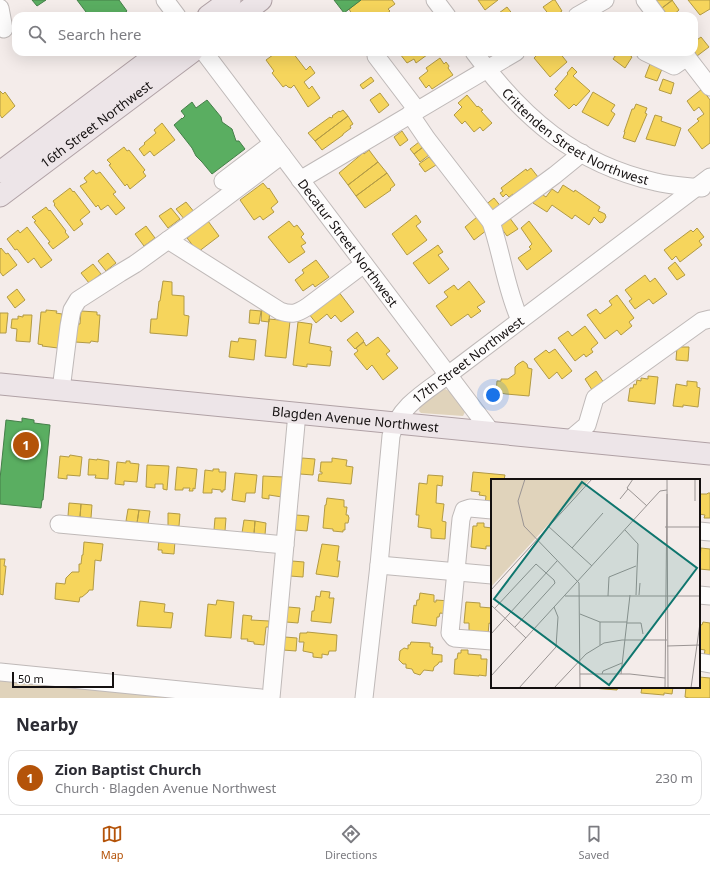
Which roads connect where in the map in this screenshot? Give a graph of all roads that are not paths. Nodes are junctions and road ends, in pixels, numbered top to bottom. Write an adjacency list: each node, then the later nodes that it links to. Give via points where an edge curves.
1 (165, 0): 8 (street)
2 (230, 0): 9 (main road)
3 (261, 0): 10 (main road)
4 (435, 0): 11 (street)
5 (605, 0): 12 (street)
6 (645, 0): 13 (street)
7 (0, 8): 14 (street)
8 (174, 12)
9 (214, 12)
10 (245, 12)
11 (444, 12)
12 (587, 12)
13 (653, 12)
14 (4, 29)
15 (155, 56): 29 (main road, 16th Street Northwest)
16 (187, 56): 33 (main road, 16th Street Northwest)
17 (207, 56): 27 (street, Decatur Street Northwest)
18 (376, 56): 26 (street)
19 (477, 56): 24 (street, Crittenden Street Northwest)
20 (509, 56): 24 (street)
21 (653, 56): 22 (street, via 674,66)
22 (683, 56)
23 (687, 56): 25 (street)
24 (487, 69): 26 (street); 28 (street, Crittenden Street Northwest, via 504,90 554,137)
25 (710, 87)
26 (413, 112): 30 (street); 34 (street, via 427,139)
27 (277, 149): 30 (street, Decatur Street Northwest); 31 (street); 35 (street)
28 (582, 153): 32 (street, Crittenden Street Northwest, via 618,170 656,182); 34 (street)
29 (0, 172)
30 (300, 180): 36 (street, Decatur Street Northwest)
31 (223, 181)
32 (706, 184): 38 (street, 17th Street Northwest)
33 (0, 196)
34 (491, 222): 38 (street)
35 (168, 240): 36 (street, via 280,311 290,314 307,307); 41 (street, via 136,264 78,300 72,310 69,326)
36 (364, 264): 39 (street, Decatur Street Northwest)
37 (710, 319): 45 (street, via 702,321 595,398 587,425)
38 (520, 320): 39 (street, 17th Street Northwest)
39 (448, 375): 43 (street, 17th Street Northwest, via 406,407); 44 (street, Decatur Street Northwest)
40 (0, 384): 41 (main road, Blagden Avenue Northwest)
41 (62, 390): 42 (main road, Blagden Avenue Northwest)
42 (298, 413): 43 (main road, Blagden Avenue Northwest); 51 (street)
43 (395, 422): 44 (main road, Blagden Avenue Northwest); 52 (street, 17th Street Northwest, via 391,436)
44 (492, 433): 45 (main road, Blagden Avenue Northwest)
45 (568, 441): 46 (main road, Blagden Avenue Northwest)
46 (710, 454)
47 (491, 510): 53 (street, via 464,510)
48 (59, 524): 51 (street)
49 (700, 531): 50 (street)
50 (710, 532)
51 (285, 545): 62 (street)
52 (379, 565): 53 (street); 63 (street, 17th Street Northwest)
53 (456, 572): 54 (street); 57 (street, via 450,633 454,638)
54 (491, 575)
55 (700, 595): 56 (street)
56 (710, 596)
57 (491, 641)
58 (700, 662): 59 (street)
59 (710, 664)
60 (0, 672): 61 (street)
61 (261, 698)
62 (271, 698)
63 (364, 698)

